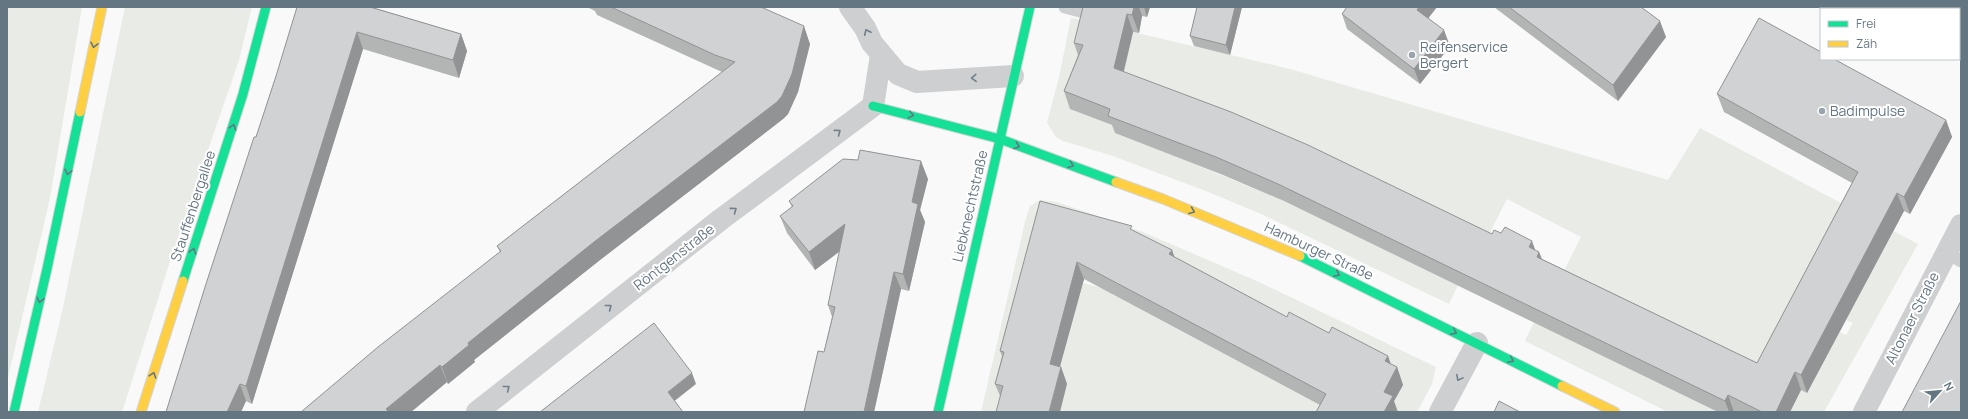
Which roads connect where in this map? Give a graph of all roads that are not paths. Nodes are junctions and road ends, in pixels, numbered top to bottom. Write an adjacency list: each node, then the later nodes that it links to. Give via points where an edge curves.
1 (102, 7): 14 (street, one-way to 14, via 48,269)
2 (266, 7): 15 (street, Stauffenbergallee, one-way to 2, via 243,94)
3 (850, 7): 7 (street, one-way to 3)
4 (1030, 7): 8 (street, Liebknechtstraße)
5 (1065, 7): 6 (lane)
6 (1091, 14)
7 (882, 55): 8 (street, one-way to 7, via 917,82 898,74); 9 (street)
8 (1013, 76): 10 (street, Liebknechtstraße)
9 (873, 106): 10 (street, one-way to 10); 16 (street, Röntgenstraße, one-way to 9, via 720,220)
10 (1000, 139): 13 (street, Hamburger Straße, one-way to 13, via 1163,199 1302,257); 17 (street, Liebknechtstraße)
11 (1961, 225): 12 (street, Altonaer Straße)
12 (1953, 256): 20 (street, Altonaer Straße)
13 (1476, 343): 18 (street, one-way to 18); 19 (street, Hamburger Straße, one-way to 19)
14 (14, 412)
15 (142, 412)
16 (477, 412)
17 (938, 412)
18 (1440, 412)
19 (1616, 412)
20 (1864, 412)

